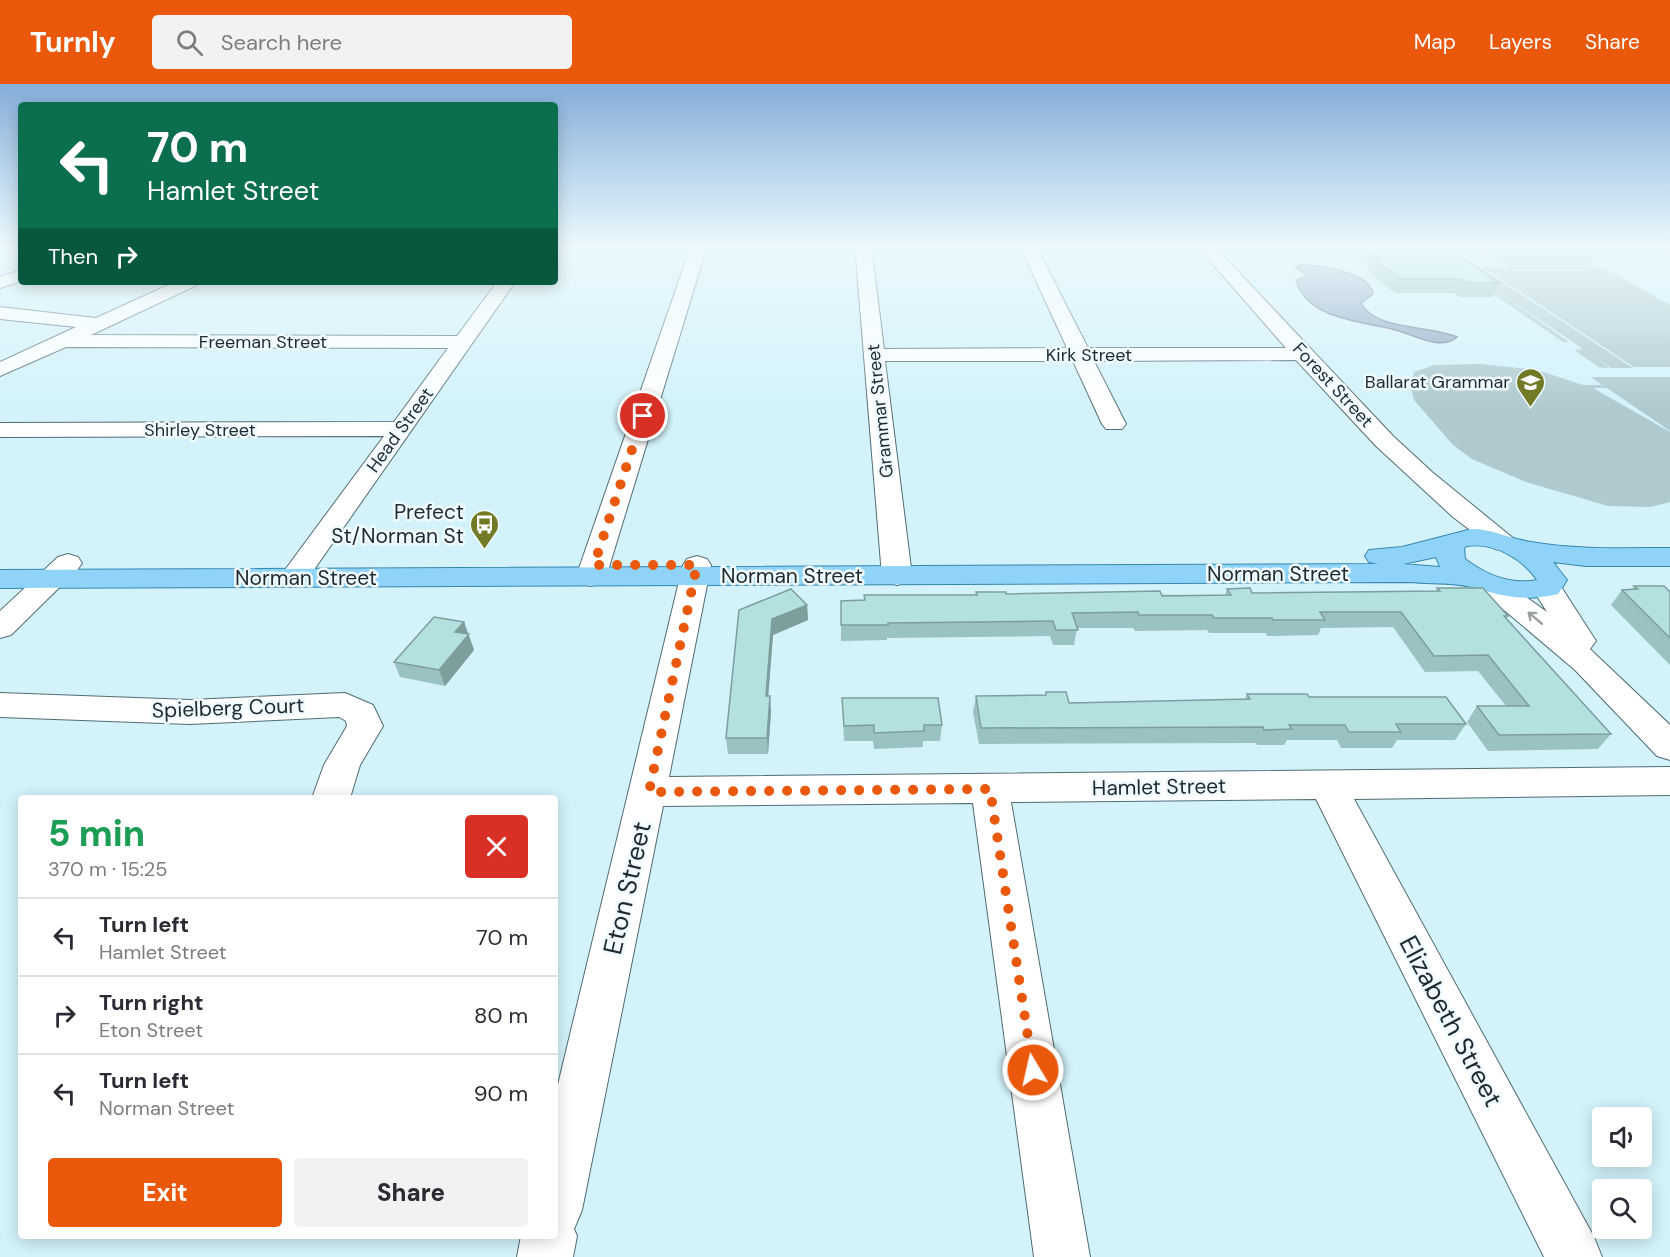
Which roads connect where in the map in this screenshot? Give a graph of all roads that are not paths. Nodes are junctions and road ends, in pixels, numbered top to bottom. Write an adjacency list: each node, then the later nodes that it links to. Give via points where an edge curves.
1 (148, 301): 8 (street)
2 (493, 301): 10 (street, Head Street)
3 (681, 301): 25 (street)
4 (869, 301): 12 (street, Grammar Street)
5 (1055, 301): 13 (street)
6 (1255, 301): 11 (street, Forest Street)
7 (0, 313): 8 (street)
8 (97, 324): 9 (street)
9 (63, 341): 10 (street, Freeman Street); 14 (street)
10 (463, 342): 16 (street, Head Street)
11 (1303, 354): 13 (street, Kirk Street); 18 (street, Forest Street)
12 (874, 355): 13 (street, Kirk Street); 23 (street, Grammar Street)
13 (1082, 355): 15 (street)
14 (0, 370)
15 (1114, 424)
16 (400, 429): 17 (street, Shirley Street); 27 (street, Head Street)
17 (0, 430)
18 (1412, 470): 19 (street, Forest Street); 20 (street, Forest Street, via 1474,522)
19 (1451, 544): 20 (main road, Norman Street, via 1478,537); 23 (main road, Norman Street, via 1402,556); 30 (main road, via 1451,562)
20 (1514, 546): 21 (main road, via 1586,557); 31 (main road, via 1541,563)
21 (1670, 557)
22 (0, 563): 24 (main road, Norman Street)
23 (896, 570): 26 (main road, Norman Street); 30 (main road, Norman Street, via 1410,573)
24 (59, 571): 27 (main road, Norman Street); 29 (main road, Norman Street); 32 (street)
25 (592, 571): 26 (main road, Norman Street); 27 (main road, Norman Street)
26 (696, 571): 39 (street, Eton Street)
27 (298, 572)
28 (1670, 573): 31 (main road, via 1597,573)
29 (0, 579)
30 (1485, 583): 31 (main road, Norman Street, via 1524,591); 33 (street, one-way to 30, via 1532,615)
31 (1550, 584): 33 (street, via 1561,615)
32 (0, 627)
33 (1611, 684): 35 (street)
34 (0, 705): 40 (street, Spielberg Court, via 190,712 345,705 361,714 365,726 342,765)
35 (1670, 747)
36 (1670, 781): 37 (street, Hamlet Street)
37 (1328, 785): 38 (street, Hamlet Street); 45 (street, Elizabeth Street)
38 (990, 789): 39 (street, Hamlet Street); 44 (street)
39 (649, 792): 41 (street, Eton Street)
40 (331, 795)
41 (558, 1197)
42 (548, 1239): 43 (street)
43 (544, 1257)
44 (1062, 1257)
45 (1574, 1257)

